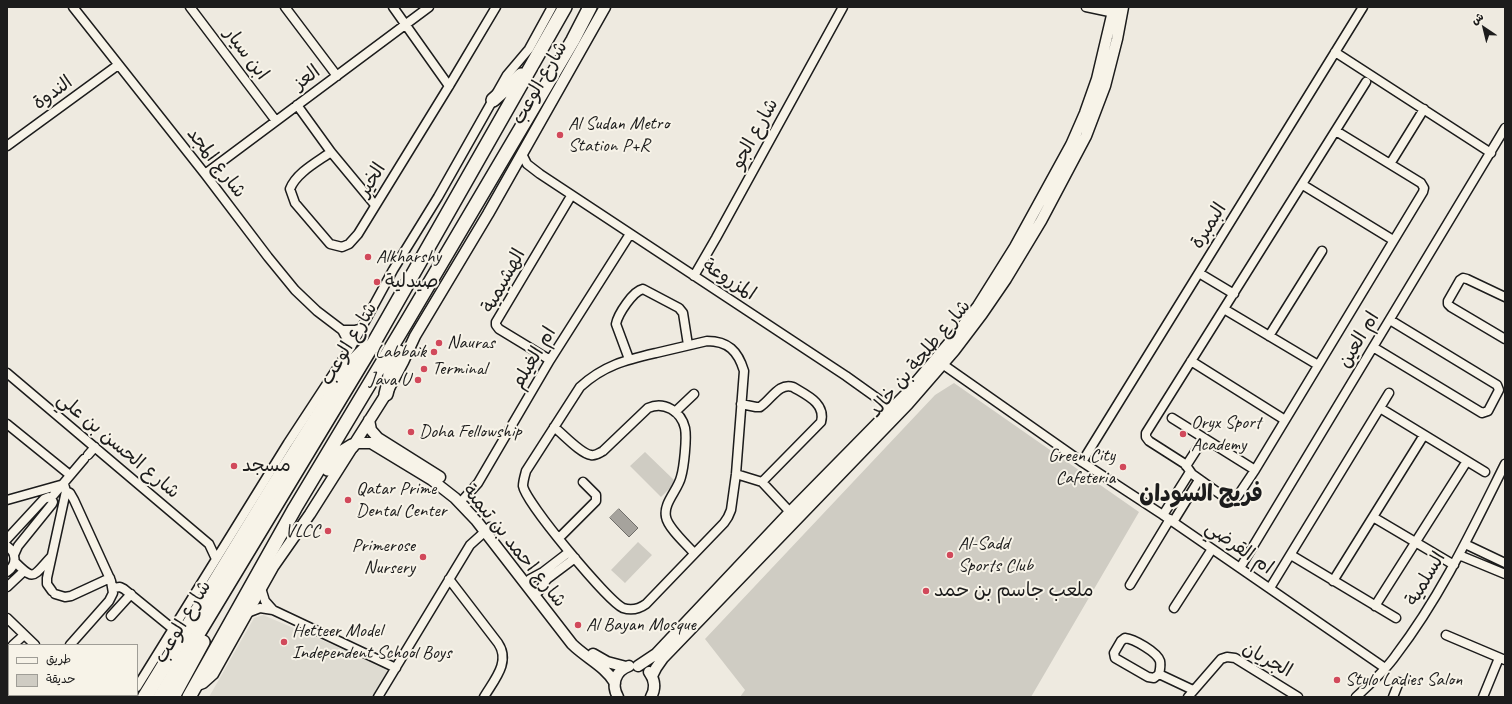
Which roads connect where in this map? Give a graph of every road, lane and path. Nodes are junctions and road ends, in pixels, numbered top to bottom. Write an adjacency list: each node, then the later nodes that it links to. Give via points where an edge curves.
1 (73, 7): 18 (street, شارع المجد)
2 (190, 7): 25 (street, ابن سيار)
3 (285, 7): 19 (street)
4 (393, 7): 15 (street)
5 (428, 7): 15 (street, العز)
6 (496, 7): 21 (street, الخير)
7 (552, 7): 22 (street, شارع الوعب, via 532,45 510,71)
8 (565, 7): 17 (main road, شارع الوعب)
9 (590, 7): 48 (main road, شارع الوعب)
10 (605, 7): 31 (street, شارع الوعب)
11 (843, 7): 43 (street, شارع الجو)
12 (1086, 7): 14 (street)
13 (1363, 7): 16 (street, البمبرة)
14 (1117, 10): 60 (street, شارع طلحة بن خالد, via 1095,84 1071,145 998,276)
15 (406, 24): 19 (street, العز); 21 (street)
16 (1336, 52): 24 (street); 42 (street, البمبرة)
17 (533, 62): 22 (main road); 54 (main road, شارع الوعب)
18 (118, 65): 28 (street, الندوة); 34 (street, شارع المجد)
19 (336, 76): 23 (street, العز)
20 (1366, 82): 27 (street)
21 (449, 86): 38 (street, الخير)
22 (493, 100): 49 (street, شارع الوعب, via 393,270)
23 (297, 105): 25 (street, العز); 29 (street)
24 (1424, 109): 30 (street); 32 (street)
25 (276, 121): 34 (street, العز)
26 (1505, 128): 30 (street, ام العين)
27 (1336, 131): 32 (street); 36 (street)
28 (7, 146)
29 (331, 152): 38 (street); 38 (street, الخير, via 297,177 292,184 290,189 295,204 330,244 342,247 349,244 358,234)
30 (1490, 153): 47 (street, ام العين)
31 (522, 154): 33 (street, شارع الوعب); 35 (street, المزروعة, via 527,164)
32 (1390, 164): 40 (street, via 1421,183 1424,188)
33 (514, 169): 35 (street, المزروعة, via 523,168); 64 (street, شارع الوعب, via 415,336)
34 (205, 174): 50 (street, شارع المجد, via 295,290)
35 (540, 174): 37 (street, المزروعة)
36 (1303, 184): 40 (street); 44 (street)
37 (571, 196): 39 (street, المزروعة); 58 (street, الهشيمية, via 496,322 499,329)
38 (375, 206)
39 (630, 234): 43 (street, المزروعة); 58 (street, ام الغيلم)
40 (1393, 240): 61 (street)
41 (1322, 251): 51 (street)
42 (1199, 273): 44 (street); 80 (street, البمبرة)
43 (694, 276): 68 (street, المزروعة)
44 (1234, 294): 46 (street)
45 (1505, 297): 52 (street, via 1463,278 1448,304)
46 (1224, 310): 51 (street); 59 (street)
47 (1390, 320): 56 (street, ام العين); 56 (street, via 1498,386 1499,390 1488,411 1482,413)
48 (406, 323): 64 (main road, via 405,340 391,365); 94 (main road, شارع الوعب)
49 (362, 328): 50 (street); 55 (street, شارع الوعب)
50 (342, 330): 55 (street, شارع المجد)
51 (1269, 336): 61 (street)
52 (1505, 339)
53 (688, 345): 57 (street); 57 (street, via 683,313 679,308 643,288 633,294 616,320); 66 (street, via 716,341 735,352 744,371)
54 (372, 346): 132 (main road, شارع الوعب); 159 (highway, via 351,364)
55 (351, 347): 102 (street, شارع الوعب)
56 (1373, 347): 116 (street, ام العين)
57 (629, 359): 74 (street, via 591,377 580,387)
58 (550, 360): 93 (street, ام الغيلم, via 481,477)
59 (1191, 361): 72 (street); 82 (street, via 1146,435)
60 (939, 362): 68 (street, شارع طلحة بن خالد, via 907,393); 80 (street, ام القرضي)
61 (1318, 365): 72 (street)
62 (7, 373): 78 (street, شارع الحسن بن علي)
63 (1389, 393): 67 (street)
64 (386, 394): 71 (street, شارع الوعب)
65 (694, 394): 69 (street)
66 (741, 404): 85 (street); 89 (street, via 760,407 780,388 788,385 817,403 822,410 821,422)
67 (1380, 408): 75 (street); 109 (street)
68 (895, 411): 95 (street, شارع طلحة بن خالد); 152 (street, شارع طلحة بن خالد, via 663,658)
69 (675, 412): 74 (street, via 661,405 648,408 597,455 584,453); 107 (street, via 685,426 686,433 681,478 667,507 666,516 670,525)
70 (1172, 418): 76 (street)
71 (369, 420): 77 (street, شارع الوعب); 93 (street, شارع احمد بن تيمية, via 370,430 378,438 436,474)
72 (1285, 420): 83 (street)
73 (7, 424): 86 (street)
74 (554, 427): 99 (street, via 526,471 523,486 530,500)
75 (1424, 435): 79 (street); 96 (street)
76 (1204, 438): 82 (street); 83 (street)
77 (352, 446): 93 (street, شارع احمد بن تيمية, via 371,443); 94 (main road, via 339,454 314,492); 128 (street, شارع الوعب)
78 (95, 447): 86 (street); 103 (street, شارع الحسن بن علي)
79 (1466, 461): 84 (street); 101 (street)
80 (1082, 462): 97 (street, ام القرضي)
81 (1505, 464): 104 (street, السلمية)
82 (1188, 469): 87 (street); 97 (street)
83 (1255, 470): 87 (street, via 1233,499 1227,499)
84 (1485, 472)
85 (736, 474): 89 (street); 107 (street, via 728,517)
86 (70, 475): 90 (street)
87 (1199, 480): 97 (street)
88 (583, 482): 99 (street, via 596,495 596,501)
89 (762, 482): 95 (street)
90 (65, 487): 91 (street); 92 (street); 111 (street); 121 (street, via 74,500)
91 (51, 498): 100 (street, via 44,499); 112 (street, via 52,504 18,546)
92 (7, 500)
93 (462, 500): 98 (street, شارع احمد بن تيمية)
94 (295, 508): 156 (main road, شارع الوعب)
95 (790, 512): 147 (street, شارع طلحة بن خالد, via 656,654)
96 (1373, 517): 101 (street); 124 (street)
97 (1169, 519): 106 (street, ام القرضي); 125 (street)
98 (487, 529): 122 (street, via 470,545); 123 (street, شارع احمد بن تيمية); 157 (street, شارع احمد بن تيمية, via 572,644 608,672)
99 (559, 538): 108 (street)
100 (7, 539)
101 (1415, 542): 115 (street); 133 (street)
102 (226, 543): 103 (street); 113 (street, شارع الوعب)
103 (209, 544): 113 (street, شارع الحسن بن علي)
104 (1465, 544): 110 (street, السلمية); 114 (street)
105 (7, 546): 112 (street, via 12,551)
106 (1212, 549): 116 (street, ام القرضي); 134 (street)
107 (694, 553): 108 (street, via 646,604 640,609 631,610 624,608 608,595)
108 (572, 555): 119 (street)
109 (1290, 555): 124 (street); 129 (street)
110 (1459, 555): 115 (street, السلمية); 120 (street)
111 (52, 557): 118 (street, via 34,574 30,575); 121 (street, via 47,584 53,593 71,596)
112 (14, 559): 117 (street); 118 (street)
113 (216, 559): 140 (street, شارع الوعب)
114 (1505, 563)
115 (1454, 565): 150 (street, السلمية, via 1433,602)
116 (1240, 568): 129 (street, ام القرضي)
117 (9, 571): 126 (street)
118 (24, 571): 126 (street)
119 (551, 571): 123 (street); 130 (street)
120 (1505, 574)
121 (110, 578): 127 (street)
122 (450, 579): 148 (street); 163 (street, via 498,643 503,655 502,667)
123 (530, 579): 130 (street, شارع احمد بن تيمية)
124 (1333, 581): 133 (street)
125 (1130, 585)
126 (7, 587)
127 (113, 588): 131 (street, via 122,588); 145 (street, via 110,601)
128 (261, 588): 135 (street, via 265,601); 136 (street, شارع الوعب)
129 (1270, 588): 150 (street, ام القرضي)
130 (539, 591): 149 (street, شارع احمد بن تيمية, via 583,645 602,660)
131 (130, 594): 137 (street); 140 (street)
132 (215, 606): 160 (main road, شارع الوعب); 161 (main road, via 215,621)
133 (1375, 606): 139 (street)
134 (1174, 608)
135 (272, 610): 136 (street, via 260,608); 148 (street)
136 (247, 613): 156 (street, شارع الوعب, via 213,674)
137 (111, 616)
138 (7, 618): 141 (street)
139 (1396, 618)
140 (173, 629): 154 (street, شارع الوعب)
141 (24, 635): 143 (street); 144 (street)
142 (1446, 635): 146 (street)
143 (14, 644)
144 (34, 644)
145 (71, 644)
146 (1502, 659): 168 (street)
147 (638, 666): 149 (street); 152 (street)
148 (396, 668): 162 (street)
149 (626, 668): 157 (street, via 618,674)
150 (1385, 668): 166 (street, السلمية)
151 (1159, 674): 151 (street, via 1160,661 1156,654 1131,638 1121,641 1114,653 1115,658 1148,677 1154,678); 155 (street)
152 (652, 676): 158 (street)
153 (1399, 682): 167 (street)
154 (138, 685)
155 (1193, 690): 164 (street, الجريان); 165 (street, الجريان, via 1221,659 1227,657 1235,658)
156 (192, 692)
157 (614, 692)
158 (655, 695)
159 (145, 697)
160 (160, 697)
161 (173, 697)
162 (378, 697)
163 (484, 697)
164 (1188, 697)
165 (1298, 697)
166 (1356, 697)
167 (1393, 697)
168 (1483, 697)

